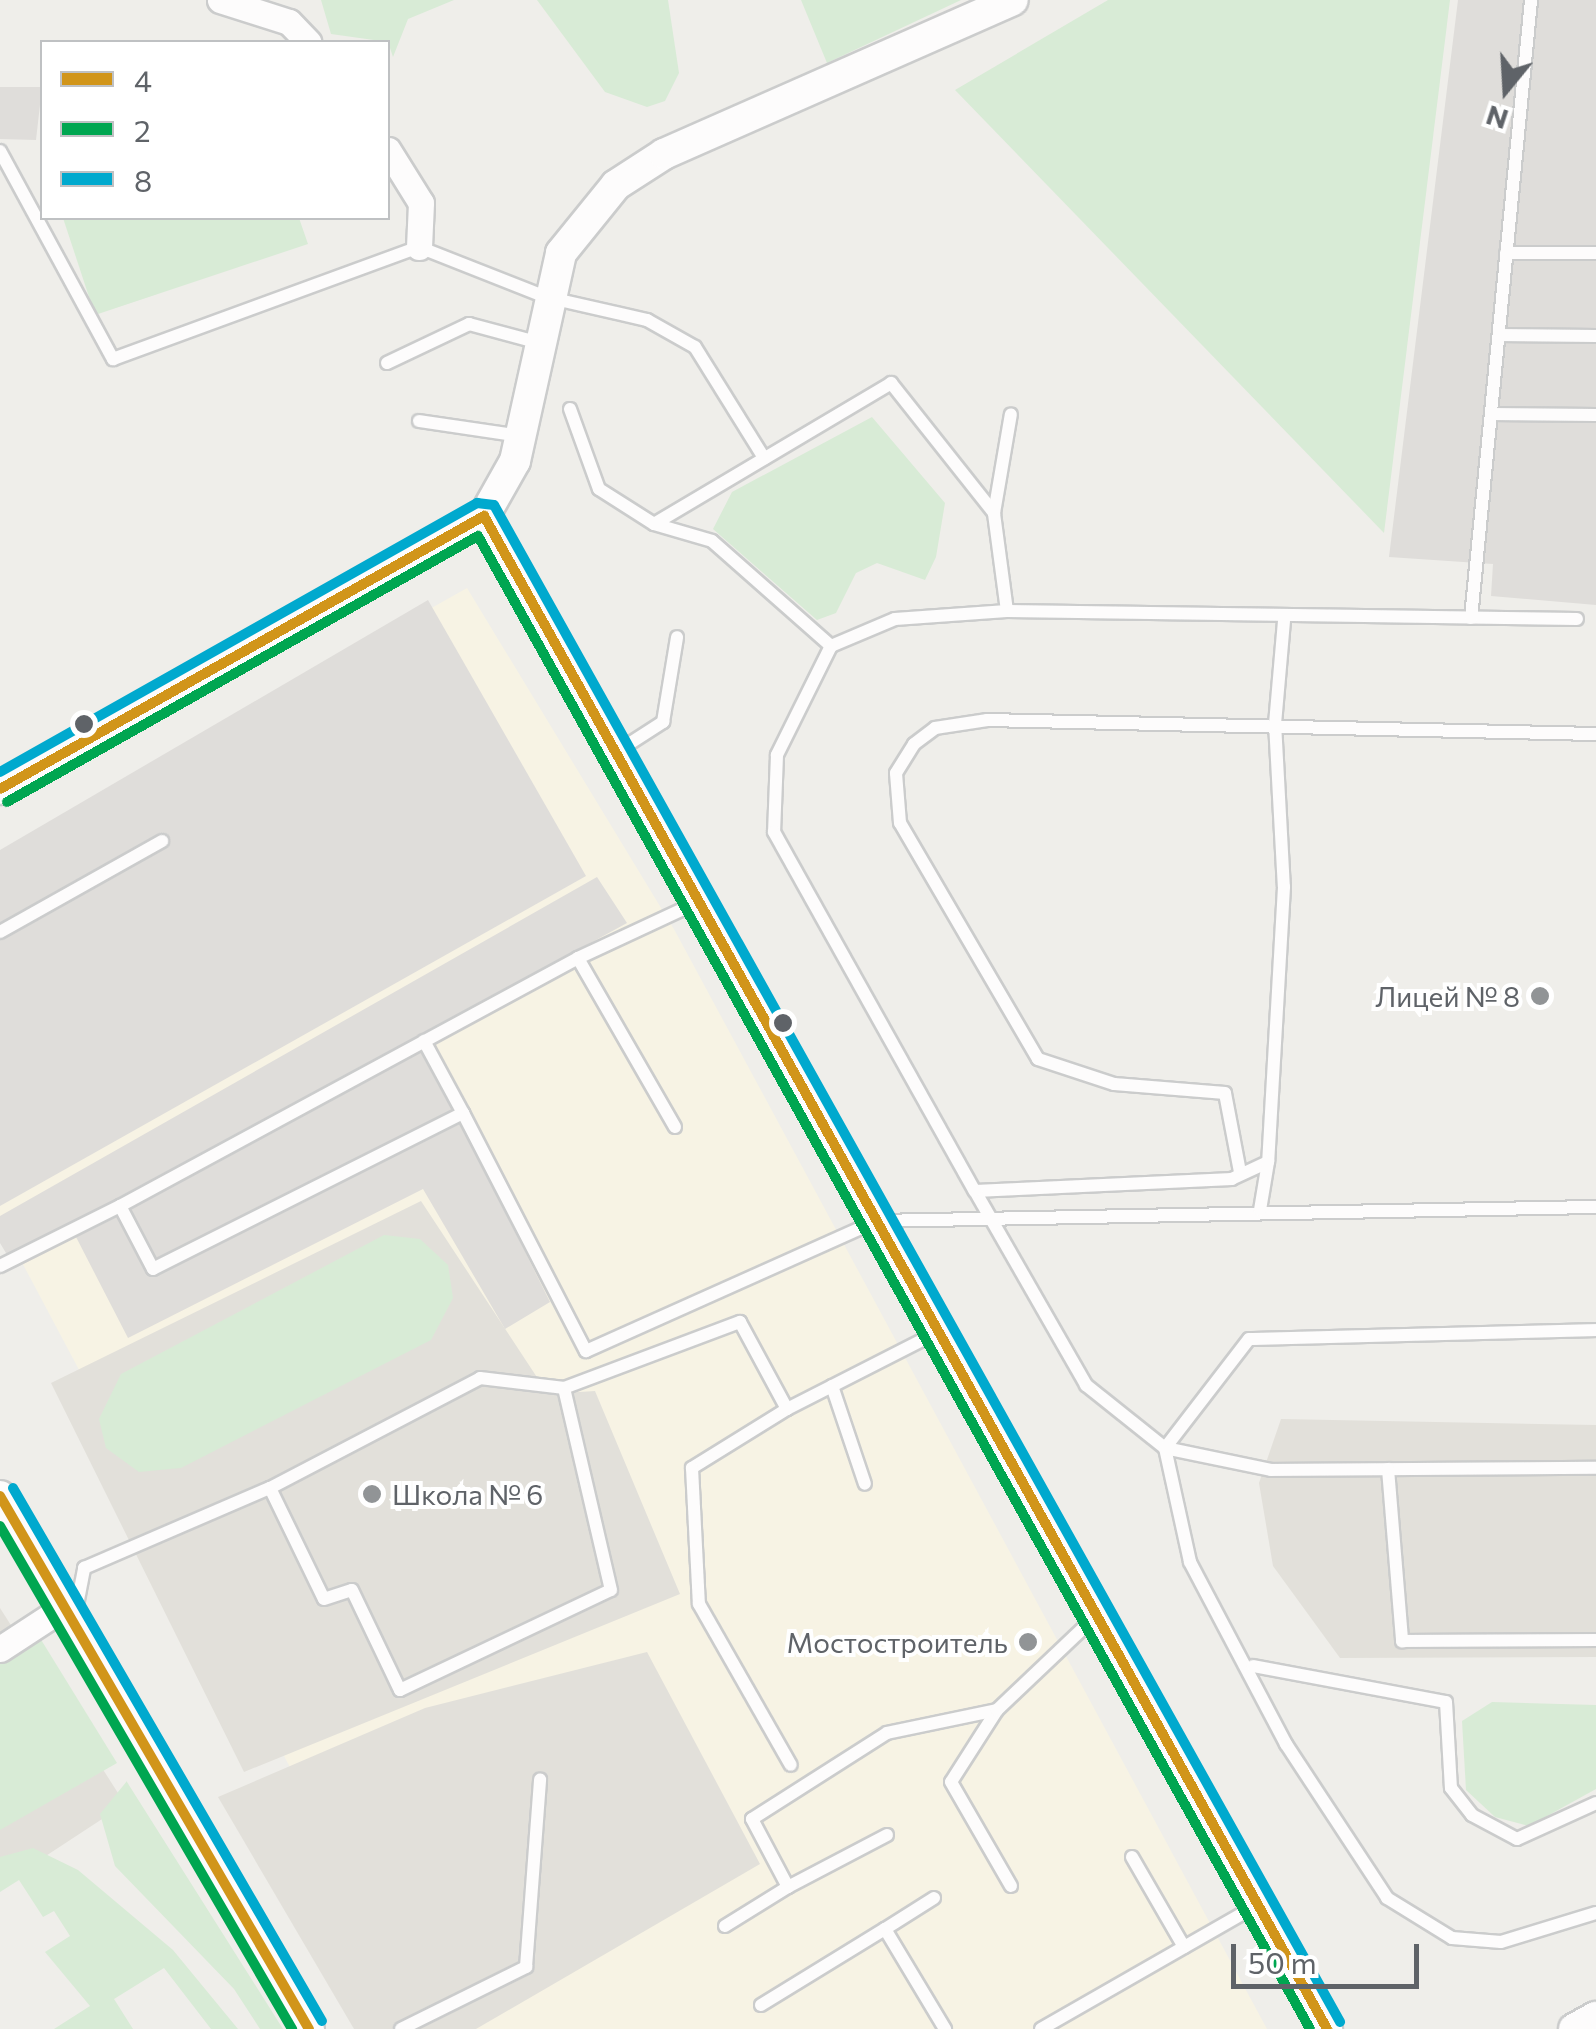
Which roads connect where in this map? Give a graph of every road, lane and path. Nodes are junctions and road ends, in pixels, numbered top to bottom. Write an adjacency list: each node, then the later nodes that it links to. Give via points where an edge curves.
1 (220, 0): 4 (street)
2 (1014, 0): 11 (street, via 664,154 588,214)
3 (1530, 0): 9 (lane)
4 (286, 11): 5 (street)
5 (307, 40)
6 (0, 152): 8 (lane, via 113,359)
7 (390, 153): 8 (street, via 421,203)
8 (419, 247): 11 (lane)
9 (1506, 253): 10 (lane); 12 (lane)
10 (1596, 253)
11 (546, 297): 14 (street); 22 (lane, via 648,320 695,347)
12 (1498, 336): 13 (lane); 18 (lane)
13 (1596, 336)
14 (536, 342): 15 (lane, via 469,324); 21 (street)
15 (387, 363)
16 (570, 408): 25 (lane, via 599,489)
17 (1011, 414): 23 (lane)
18 (1491, 414): 19 (lane); 27 (lane)
19 (1596, 414)
20 (419, 421): 21 (lane)
21 (522, 436): 24 (street)
22 (764, 458): 23 (lane, via 891,383); 25 (lane)
23 (994, 513): 26 (lane)
24 (484, 516): 34 (street); 35 (street)
25 (654, 524): 31 (lane, via 712,542)
26 (1007, 611): 29 (lane); 31 (lane, via 895,619)
27 (1471, 618): 28 (lane); 29 (lane)
28 (1577, 619)
29 (1284, 621): 32 (lane)
30 (677, 637): 34 (lane, via 662,722)
31 (832, 646): 45 (lane, via 777,754 774,832)
32 (1275, 723): 33 (lane); 43 (lane, via 1284,887); 44 (lane, via 986,720 935,728 896,774 900,823 1038,1059 1114,1084 1225,1093)
33 (1596, 734)
34 (616, 752): 37 (street)
35 (0, 789)
36 (162, 842): 38 (lane)
37 (699, 902): 39 (lane); 50 (street)
38 (0, 932)
39 (578, 958): 40 (lane); 42 (lane)
40 (424, 1041): 41 (lane); 46 (lane)
41 (462, 1113): 46 (lane, via 153,1269); 50 (lane, via 586,1350)
42 (675, 1127)
43 (1268, 1162): 44 (lane); 48 (lane)
44 (1240, 1172): 45 (lane)
45 (975, 1191): 49 (lane)
46 (120, 1206): 51 (lane)
47 (1596, 1207): 48 (lane)
48 (1260, 1210): 49 (lane)
49 (988, 1218): 50 (lane); 57 (lane, via 1086,1385)
50 (876, 1221): 53 (street)
51 (0, 1266)
52 (1596, 1330): 57 (lane, via 1249,1339)
53 (938, 1332): 54 (lane); 64 (street)
54 (832, 1386): 56 (lane); 60 (lane)
55 (564, 1388): 56 (lane, via 740,1322); 61 (lane, via 480,1378); 61 (lane, via 612,1590 400,1690 352,1590 324,1599)
56 (788, 1408): 69 (lane, via 692,1468 699,1604)
57 (1165, 1448): 59 (lane, via 1272,1470); 67 (lane, via 1190,1562)
58 (1596, 1468): 59 (lane)
59 (1388, 1469): 65 (lane, via 1402,1642)
60 (865, 1484)
61 (270, 1488): 63 (lane, via 84,1568 78,1600)
62 (0, 1496): 63 (street)
63 (58, 1611): 66 (street); 84 (street)
64 (1096, 1616): 68 (lane, via 1049,1651); 77 (street)
65 (1596, 1640)
66 (0, 1649)
67 (1252, 1666): 71 (lane, via 1446,1702 1451,1788 1472,1815 1517,1839); 78 (lane, via 1286,1744 1387,1898 1452,1938 1500,1942)
68 (997, 1710): 74 (lane, via 951,1782); 75 (lane, via 888,1733 752,1819)
69 (791, 1765)
70 (540, 1780): 85 (lane, via 526,1966)
71 (1596, 1803)
72 (887, 1835): 75 (lane)
73 (1132, 1857): 81 (lane)
74 (1011, 1886)
75 (788, 1888): 79 (lane)
76 (934, 1898): 80 (lane)
77 (1258, 1904): 81 (lane); 88 (street)
78 (1596, 1913)
79 (725, 1926)
80 (885, 1929): 82 (lane); 86 (lane)
81 (1184, 1947): 87 (lane)
82 (761, 2005)
83 (1596, 2017): 89 (street)
84 (309, 2029)
85 (401, 2029)
86 (945, 2029)
87 (1041, 2029)
88 (1327, 2029)
89 (1574, 2029)

